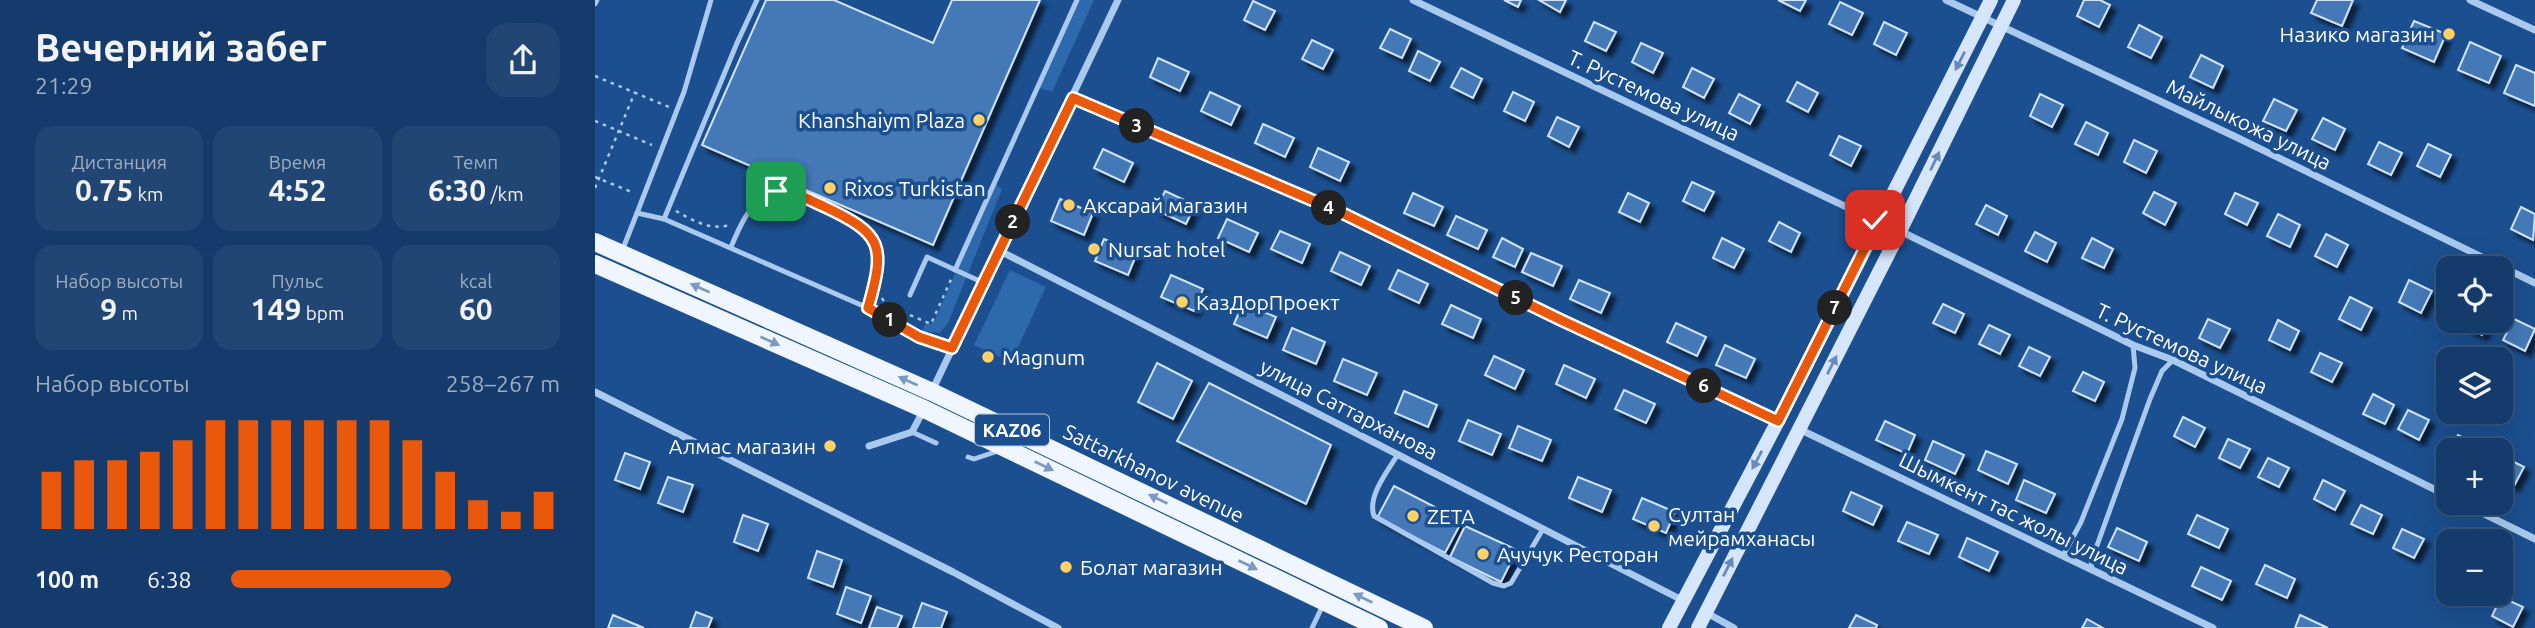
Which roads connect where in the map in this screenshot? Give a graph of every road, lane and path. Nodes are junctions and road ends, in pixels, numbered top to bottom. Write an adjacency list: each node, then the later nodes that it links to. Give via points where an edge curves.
1 (711, 0): 16 (lane)
2 (757, 0): 23 (lane)
3 (1077, 0): 34 (lane)
4 (1118, 0): 15 (street)
5 (1413, 0): 27 (street, Т. Рустемова улица)
6 (1947, 0): 10 (street, Майлыкожа улица)
7 (1991, 0): 10 (street)
8 (2014, 0): 11 (street)
9 (2470, 0): 12 (street)
10 (1983, 17): 11 (street, Майлыкожа улица); 27 (street, one-way to 27)
11 (2001, 25): 28 (street, one-way to 11); 36 (street, Майлыкожа улица)
12 (2535, 30)
13 (595, 76): 14 (path)
14 (635, 92): 16 (path); 18 (path)
15 (1073, 98): 31 (street); 45 (street, via 1340,212)
16 (676, 111): 19 (lane)
17 (595, 121): 18 (path)
18 (619, 130): 19 (path); 20 (path)
19 (662, 149): 22 (lane)
20 (597, 177): 21 (path); 22 (path)
21 (595, 188)
22 (643, 197): 24 (lane)
23 (670, 207): 25 (lane); 26 (path, via 710,226 728,226)
24 (637, 213): 25 (lane); 32 (lane)
25 (664, 219): 30 (lane)
26 (735, 219)
27 (1878, 222): 45 (street)
28 (1900, 232): 39 (street, Т. Рустемова улица); 46 (street, one-way to 28)
29 (595, 242): 32 (main road, Sattarkhanov avenue / KАZ06)
30 (731, 247): 38 (lane); 38 (lane, via 758,201 776,191 792,192 854,221 874,240 879,259)
31 (1000, 251): 35 (street); 51 (street, улица Саттарханова)
32 (621, 253): 43 (main road, Sattarkhanov avenue / KАZ06, one-way to 32)
33 (595, 264): 44 (main road, Sattarkhanov avenue / KАZ06, one-way to 44)
34 (955, 270): 35 (lane); 37 (lane, via 927,257)
35 (983, 283): 40 (street)
36 (2535, 283)
37 (910, 295)
38 (868, 308): 40 (lane, via 919,337)
39 (2133, 345): 41 (street, Т. Рустемова улица); 57 (lane, via 2135,368 2122,419)
40 (952, 348): 43 (street)
41 (2173, 360): 53 (street, Т. Рустемова улица); 58 (lane, via 2162,371 2150,399 2091,562)
42 (595, 392): 62 (street)
43 (932, 392): 65 (main road, Sattarkhanov avenue / KАZ06, one-way to 43)
44 (924, 409): 47 (street); 50 (main road, Sattarkhanov avenue / KАZ06)
45 (1778, 421): 59 (street, one-way to 59)
46 (1799, 429): 57 (street, Шымкент тас жолы улица); 61 (street, one-way to 46)
47 (912, 432): 48 (lane); 49 (street)
48 (936, 443)
49 (869, 446)
50 (1007, 448): 52 (lane); 60 (main road, Sattarkhanov avenue / KАZ06, one-way to 60)
51 (1398, 454): 55 (street, улица Саттарханова); 55 (lane, via 1372,503 1374,516 1493,583 1511,583)
52 (968, 457)
53 (2436, 490)
54 (2486, 515): 56 (street)
55 (1543, 528): 59 (street, улица Саттарханова)
56 (2535, 539)
57 (2063, 556): 58 (street, Шымкент тас жолы улица)
58 (2092, 570): 69 (street, Шымкент тас жолы улица)
59 (1682, 600): 66 (street)
60 (1325, 602): 63 (lane); 64 (main road, Sattarkhanov avenue / KАZ06)
61 (1705, 612): 67 (street); 68 (street)
62 (1058, 628)
63 (1312, 628)
64 (1379, 628)
65 (1424, 628)
66 (1668, 628)
67 (1698, 628)
68 (1734, 628)
69 (2213, 628)

